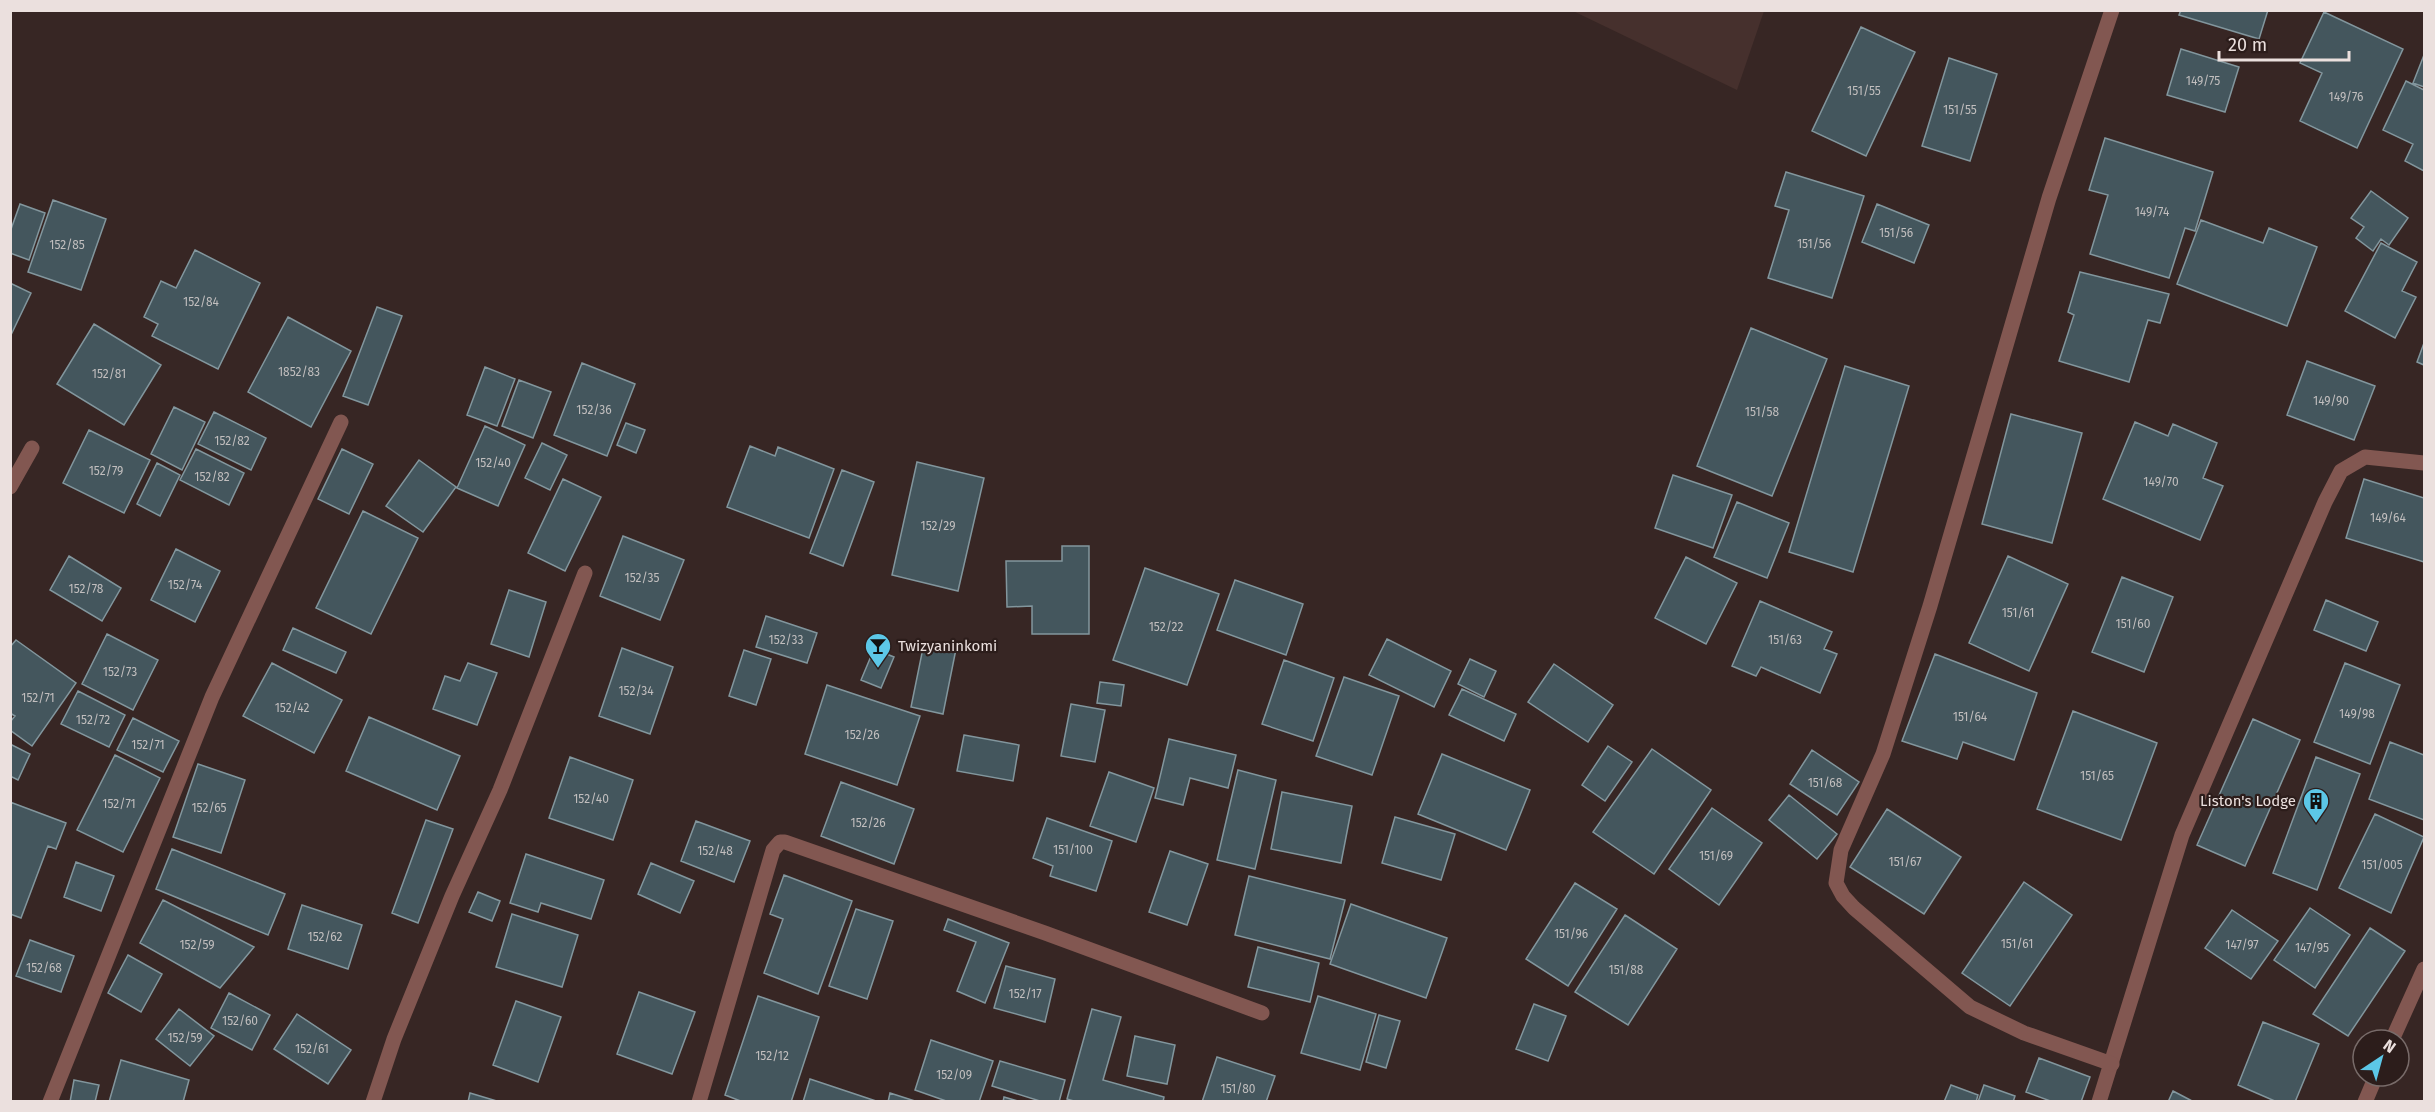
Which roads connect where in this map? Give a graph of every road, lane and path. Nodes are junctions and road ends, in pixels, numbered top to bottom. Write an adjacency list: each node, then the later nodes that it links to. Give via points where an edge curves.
1 (2112, 10): 10 (street, via 2049,198 1912,663 1883,754 1841,850 1836,883 1854,908 1970,1007 2024,1033)
2 (341, 422): 11 (street, via 212,697)
3 (32, 448): 5 (street)
4 (2424, 463): 10 (street, via 2365,457 2342,471 2325,501 2182,835)
5 (10, 487)
6 (585, 573): 12 (street, via 500,790 394,1039)
7 (2424, 969): 9 (street)
8 (1262, 1013): 13 (street, via 780,842 773,850)
9 (2397, 1028)
10 (2112, 1064): 14 (street)
11 (50, 1101)
12 (373, 1101)
13 (699, 1101)
14 (2099, 1101)

